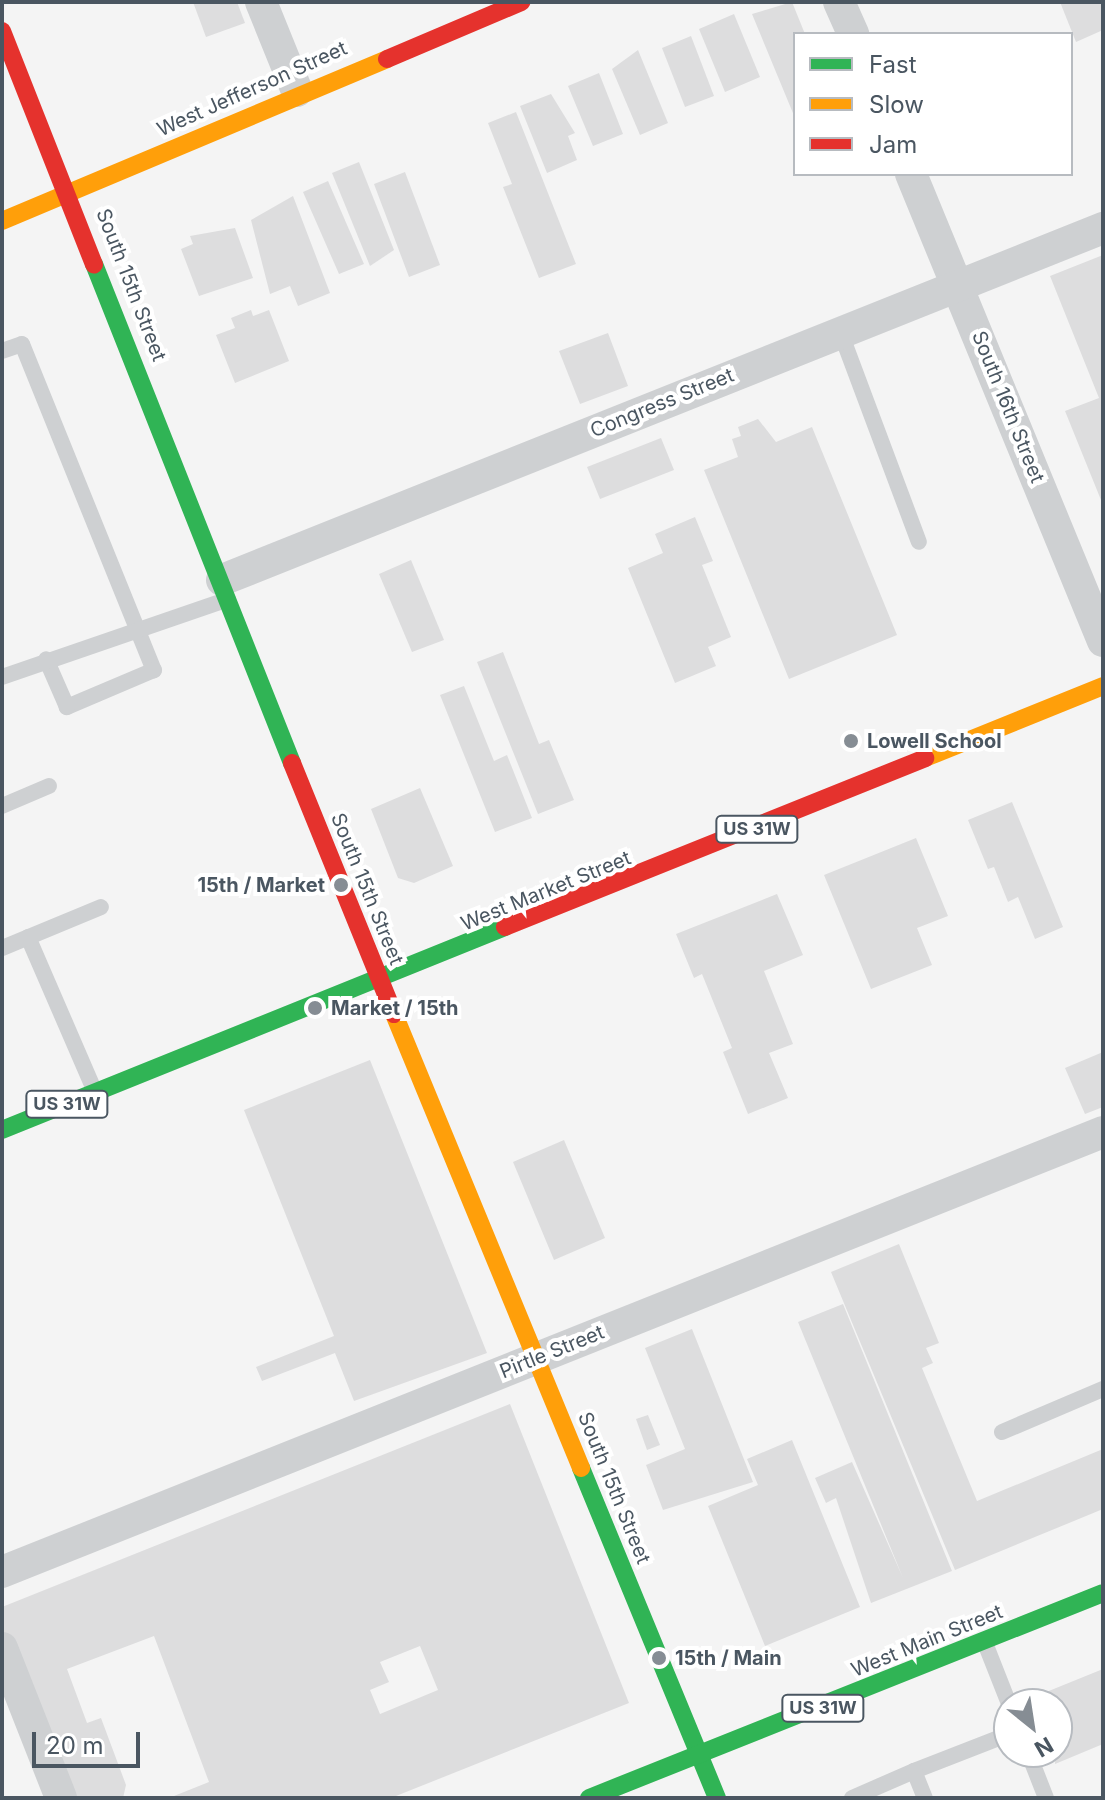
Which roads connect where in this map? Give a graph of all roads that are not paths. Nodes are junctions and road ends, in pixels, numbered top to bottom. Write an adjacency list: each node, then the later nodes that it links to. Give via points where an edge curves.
1 (261, 2): 6 (street)
2 (521, 2): 6 (street, West Jefferson Street)
3 (839, 2): 4 (street)
4 (852, 32)
5 (3, 38): 8 (street, South 15th Street)
6 (297, 91): 8 (street, West Jefferson Street)
7 (912, 176): 11 (street, South 16th Street)
8 (72, 193): 9 (street, West Jefferson Street); 15 (street, South 15th Street)
9 (2, 221)
10 (1103, 228): 11 (street, Congress Street)
11 (958, 285): 12 (street, Congress Street); 17 (street, South 16th Street)
12 (840, 331): 14 (lane); 15 (street, Congress Street)
13 (2, 351): 16 (lane, via 22,344)
14 (919, 542)
15 (226, 589): 16 (lane); 26 (street, South 15th Street)
16 (138, 631): 18 (lane); 18 (lane, via 154,670 67,707)
17 (1103, 641)
18 (46, 659): 19 (lane)
19 (2, 677)
20 (1103, 686): 26 (street, West Market Street / US 31W)
21 (49, 786): 22 (lane)
22 (2, 806)
23 (101, 907): 24 (lane)
24 (28, 937): 25 (lane); 27 (lane)
25 (2, 948)
26 (381, 982): 27 (street, West Market Street / US 31W); 30 (street, South 15th Street)
27 (96, 1093): 28 (street, West Market Street / US 31W)
28 (2, 1130)
29 (1103, 1132): 30 (street, Pirtle Street)
30 (537, 1358): 33 (street, Pirtle Street); 39 (street, South 15th Street)
31 (1103, 1389): 32 (lane)
32 (1002, 1432)
33 (2, 1572)
34 (1103, 1593): 35 (street, West Main Street / US 31W)
35 (984, 1642): 37 (lane); 39 (street, West Main Street / US 31W)
36 (2, 1648): 42 (street)
37 (1003, 1688)
38 (993, 1740): 41 (lane)
39 (700, 1759): 43 (street, West Main Street / US 31W); 44 (street, South 15th Street)
40 (1034, 1768): 47 (lane)
41 (914, 1771): 45 (lane); 46 (lane)
42 (61, 1798)
43 (589, 1798)
44 (717, 1798)
45 (852, 1798)
46 (925, 1798)
47 (1046, 1798)

